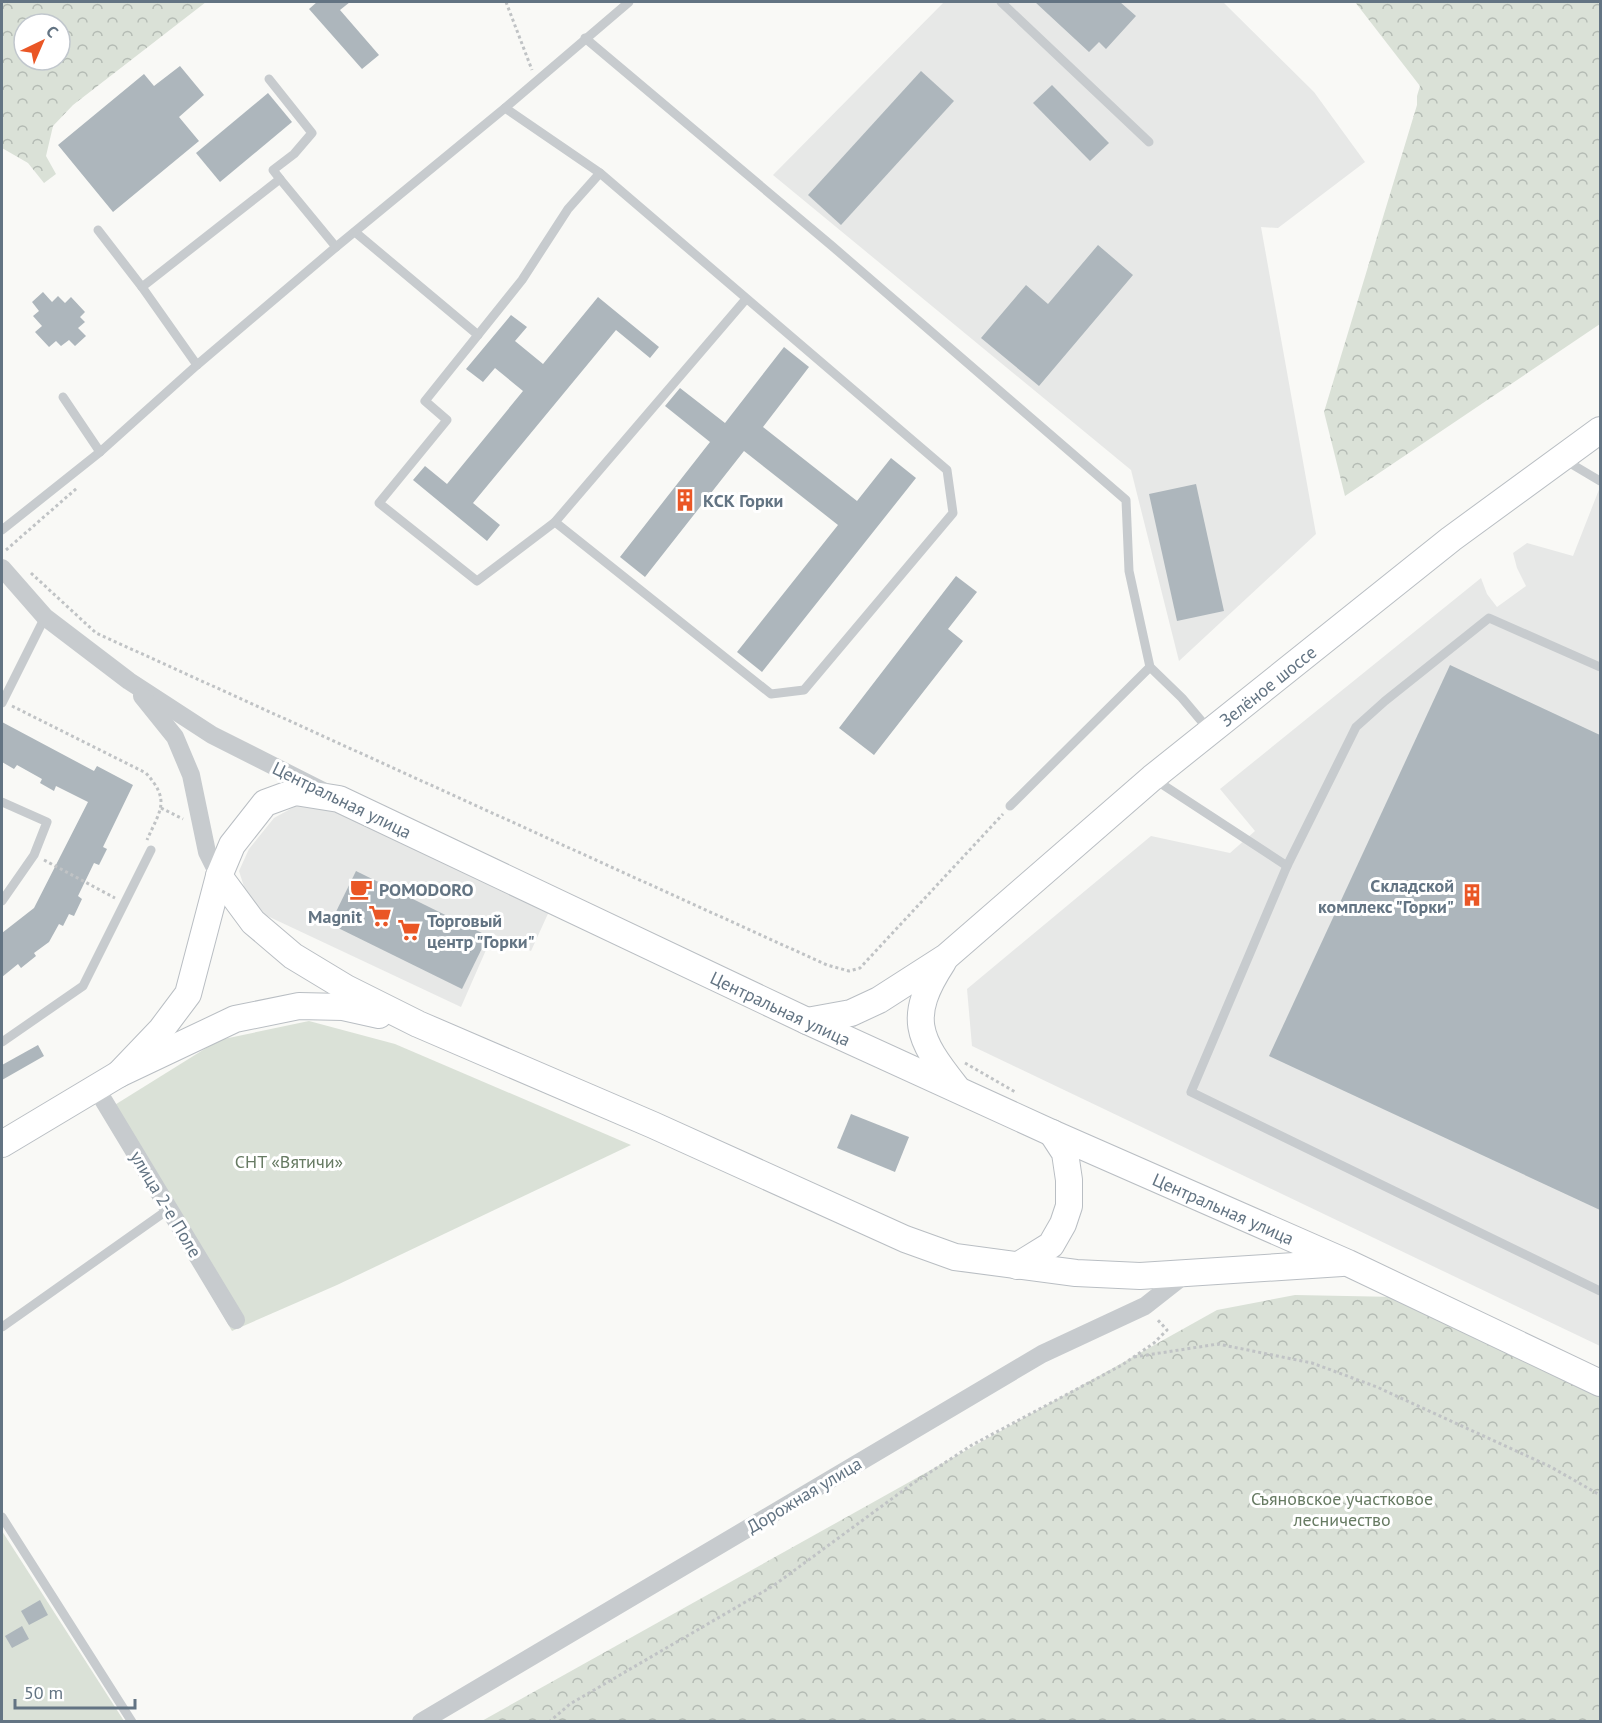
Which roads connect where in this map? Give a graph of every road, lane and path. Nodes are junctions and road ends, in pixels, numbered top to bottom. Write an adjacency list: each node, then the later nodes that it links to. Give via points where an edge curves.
1 (506, 2): 6 (path)
2 (629, 2): 4 (lane)
3 (1001, 2): 8 (lane)
4 (585, 39): 6 (lane); 30 (lane, via 1126,500 1129,571)
5 (269, 80): 10 (lane, via 312,133 273,170)
6 (536, 81): 7 (lane)
7 (505, 108): 9 (lane); 12 (lane)
8 (1149, 142)
9 (600, 173): 15 (lane); 16 (lane, via 568,209 522,280)
10 (280, 179): 13 (lane); 14 (lane)
11 (98, 230): 14 (lane)
12 (354, 232): 13 (lane); 16 (lane)
13 (336, 247): 17 (lane)
14 (142, 287): 17 (lane)
15 (746, 298): 23 (lane); 23 (lane, via 946,470 953,513 804,690 771,694)
16 (478, 334): 23 (lane, via 425,401 447,420 378,503 477,581)
17 (197, 365): 20 (lane)
18 (63, 397): 20 (lane)
19 (1600, 430): 21 (main road, Зелёное шоссе)
20 (100, 452): 24 (lane)
21 (1561, 458): 22 (lane); 34 (main road, Зелёное шоссе, via 1452,539)
22 (1600, 481)
23 (555, 522)
24 (2, 530)
25 (2, 555): 26 (path)
26 (4, 559): 28 (street, Центральная улица)
27 (30, 573): 38 (path, via 96,633 827,965 849,971 860,969)
28 (45, 617): 31 (street, Центральная улица); 32 (lane)
29 (1600, 667): 41 (lane, via 1489,618 1356,727)
30 (1150, 668): 34 (lane); 38 (lane)
31 (129, 681): 36 (street, Центральная улица, via 212,735); 42 (street, via 175,737 191,775 207,852)
32 (5, 686): 33 (lane)
33 (2, 702): 39 (path, via 146,773 157,785 162,803 145,846)
34 (1210, 732): 35 (main road, Зелёное шоссе)
35 (1152, 778): 41 (lane); 45 (main road, Зелёное шоссе)
36 (339, 799): 42 (main road, via 295,792 265,803 232,844); 46 (main road, Центральная улица)
37 (2, 802): 40 (lane, via 47,822)
38 (1010, 806)
39 (151, 850): 44 (lane)
40 (34, 855): 43 (lane); 44 (path)
41 (1287, 866): 60 (lane, via 1191,1092)
42 (219, 876): 47 (main road, via 253,922 293,956); 50 (main road, via 188,994 161,1030)
43 (2, 901)
44 (124, 903): 48 (lane, via 83,986)
45 (946, 957): 46 (main road, via 879,1000 851,1012); 52 (main road, via 930,982 920,1020 935,1061)
46 (807, 1021): 52 (main road, Центральная улица)
47 (418, 1024): 50 (main road, via 343,1007 299,1006 235,1019); 58 (main road, via 904,1239 955,1257)
48 (2, 1042)
49 (965, 1063): 53 (path)
50 (119, 1074): 51 (main road)
51 (96, 1088): 55 (main road); 56 (street, улица 2-е Поле)
52 (958, 1089): 54 (main road, Центральная улица)
53 (1025, 1098)
54 (1052, 1133): 57 (main road, Центральная улица); 58 (main road, via 1065,1153 1069,1206 1052,1245)
55 (3, 1139)
56 (169, 1209): 62 (street, улица 2-е Поле); 63 (lane)
57 (1348, 1263): 59 (main road); 65 (main road, Центральная улица)
58 (1017, 1266): 59 (main road, via 1140,1276)
59 (1188, 1272): 61 (street, Дорожная улица)
60 (1600, 1291)
61 (1145, 1306): 64 (path, via 1167,1330); 69 (street, Дорожная улица, via 1042,1354)
62 (236, 1320)
63 (2, 1327)
64 (1132, 1358): 66 (path, via 1218,1344 1312,1363 1377,1388 1551,1467); 70 (path, via 972,1445 773,1586 570,1704)
65 (1600, 1383)
66 (1600, 1495)
67 (2, 1517): 68 (lane)
68 (132, 1722)
69 (420, 1722)
70 (549, 1722)

